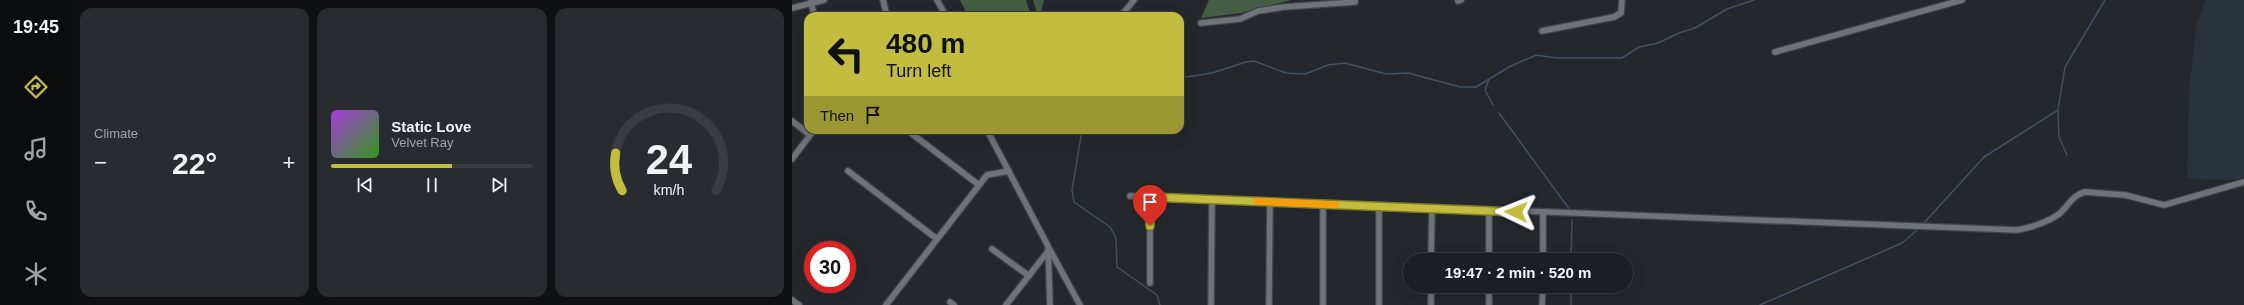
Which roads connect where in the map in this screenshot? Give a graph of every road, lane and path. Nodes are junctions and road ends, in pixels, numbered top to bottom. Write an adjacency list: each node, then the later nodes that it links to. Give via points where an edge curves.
1 (824, 0): 8 (street)
2 (883, 0): 11 (street)
3 (937, 0): 12 (street)
4 (1134, 0): 13 (street)
5 (1622, 0): 15 (street, via 1621,13 1614,17)
6 (1962, 0): 16 (street)
7 (1355, 1): 14 (street, via 1284,7 1258,11 1240,19)
8 (811, 2): 9 (street); 10 (street)
9 (792, 8)
10 (813, 12)
11 (886, 12)
12 (944, 12)
13 (1124, 12)
14 (1201, 23)
15 (1542, 31)
16 (1775, 52)
17 (792, 121): 18 (street)
18 (804, 128)
19 (811, 134): 22 (street)
20 (912, 134): 26 (street)
21 (989, 134): 24 (street)
22 (792, 159)
23 (848, 171): 36 (street)
24 (1009, 171): 26 (street, via 987,175); 37 (street)
25 (2244, 182): 35 (street, via 2164,205 2125,195 2079,193 2059,214 2017,230)
26 (979, 185): 36 (street)
27 (1130, 196): 28 (street)
28 (1150, 197): 29 (street); 43 (street)
29 (1212, 200): 30 (street); 53 (street)
30 (1270, 202): 31 (street); 54 (street)
31 (1323, 204): 32 (street); 55 (street)
32 (1379, 206): 33 (street); 56 (street)
33 (1432, 208): 34 (street); 39 (street)
34 (1489, 210): 35 (street); 40 (street)
35 (1543, 213): 41 (street)
36 (937, 239): 49 (street)
37 (1049, 248): 42 (street); 51 (street); 52 (street)
38 (992, 249): 42 (street)
39 (1432, 253)
40 (1489, 253)
41 (1543, 253)
42 (1029, 276): 50 (street)
43 (1150, 284)
44 (1431, 293): 57 (street)
45 (1489, 293): 58 (street)
46 (1542, 293): 59 (street)
47 (792, 300): 48 (street)
48 (799, 305)
49 (886, 305)
50 (1006, 305)
51 (1050, 305)
52 (1080, 305)
53 (1212, 305)
54 (1269, 305)
55 (1323, 305)
56 (1379, 305)
57 (1431, 305)
58 (1489, 305)
59 (1542, 305)

